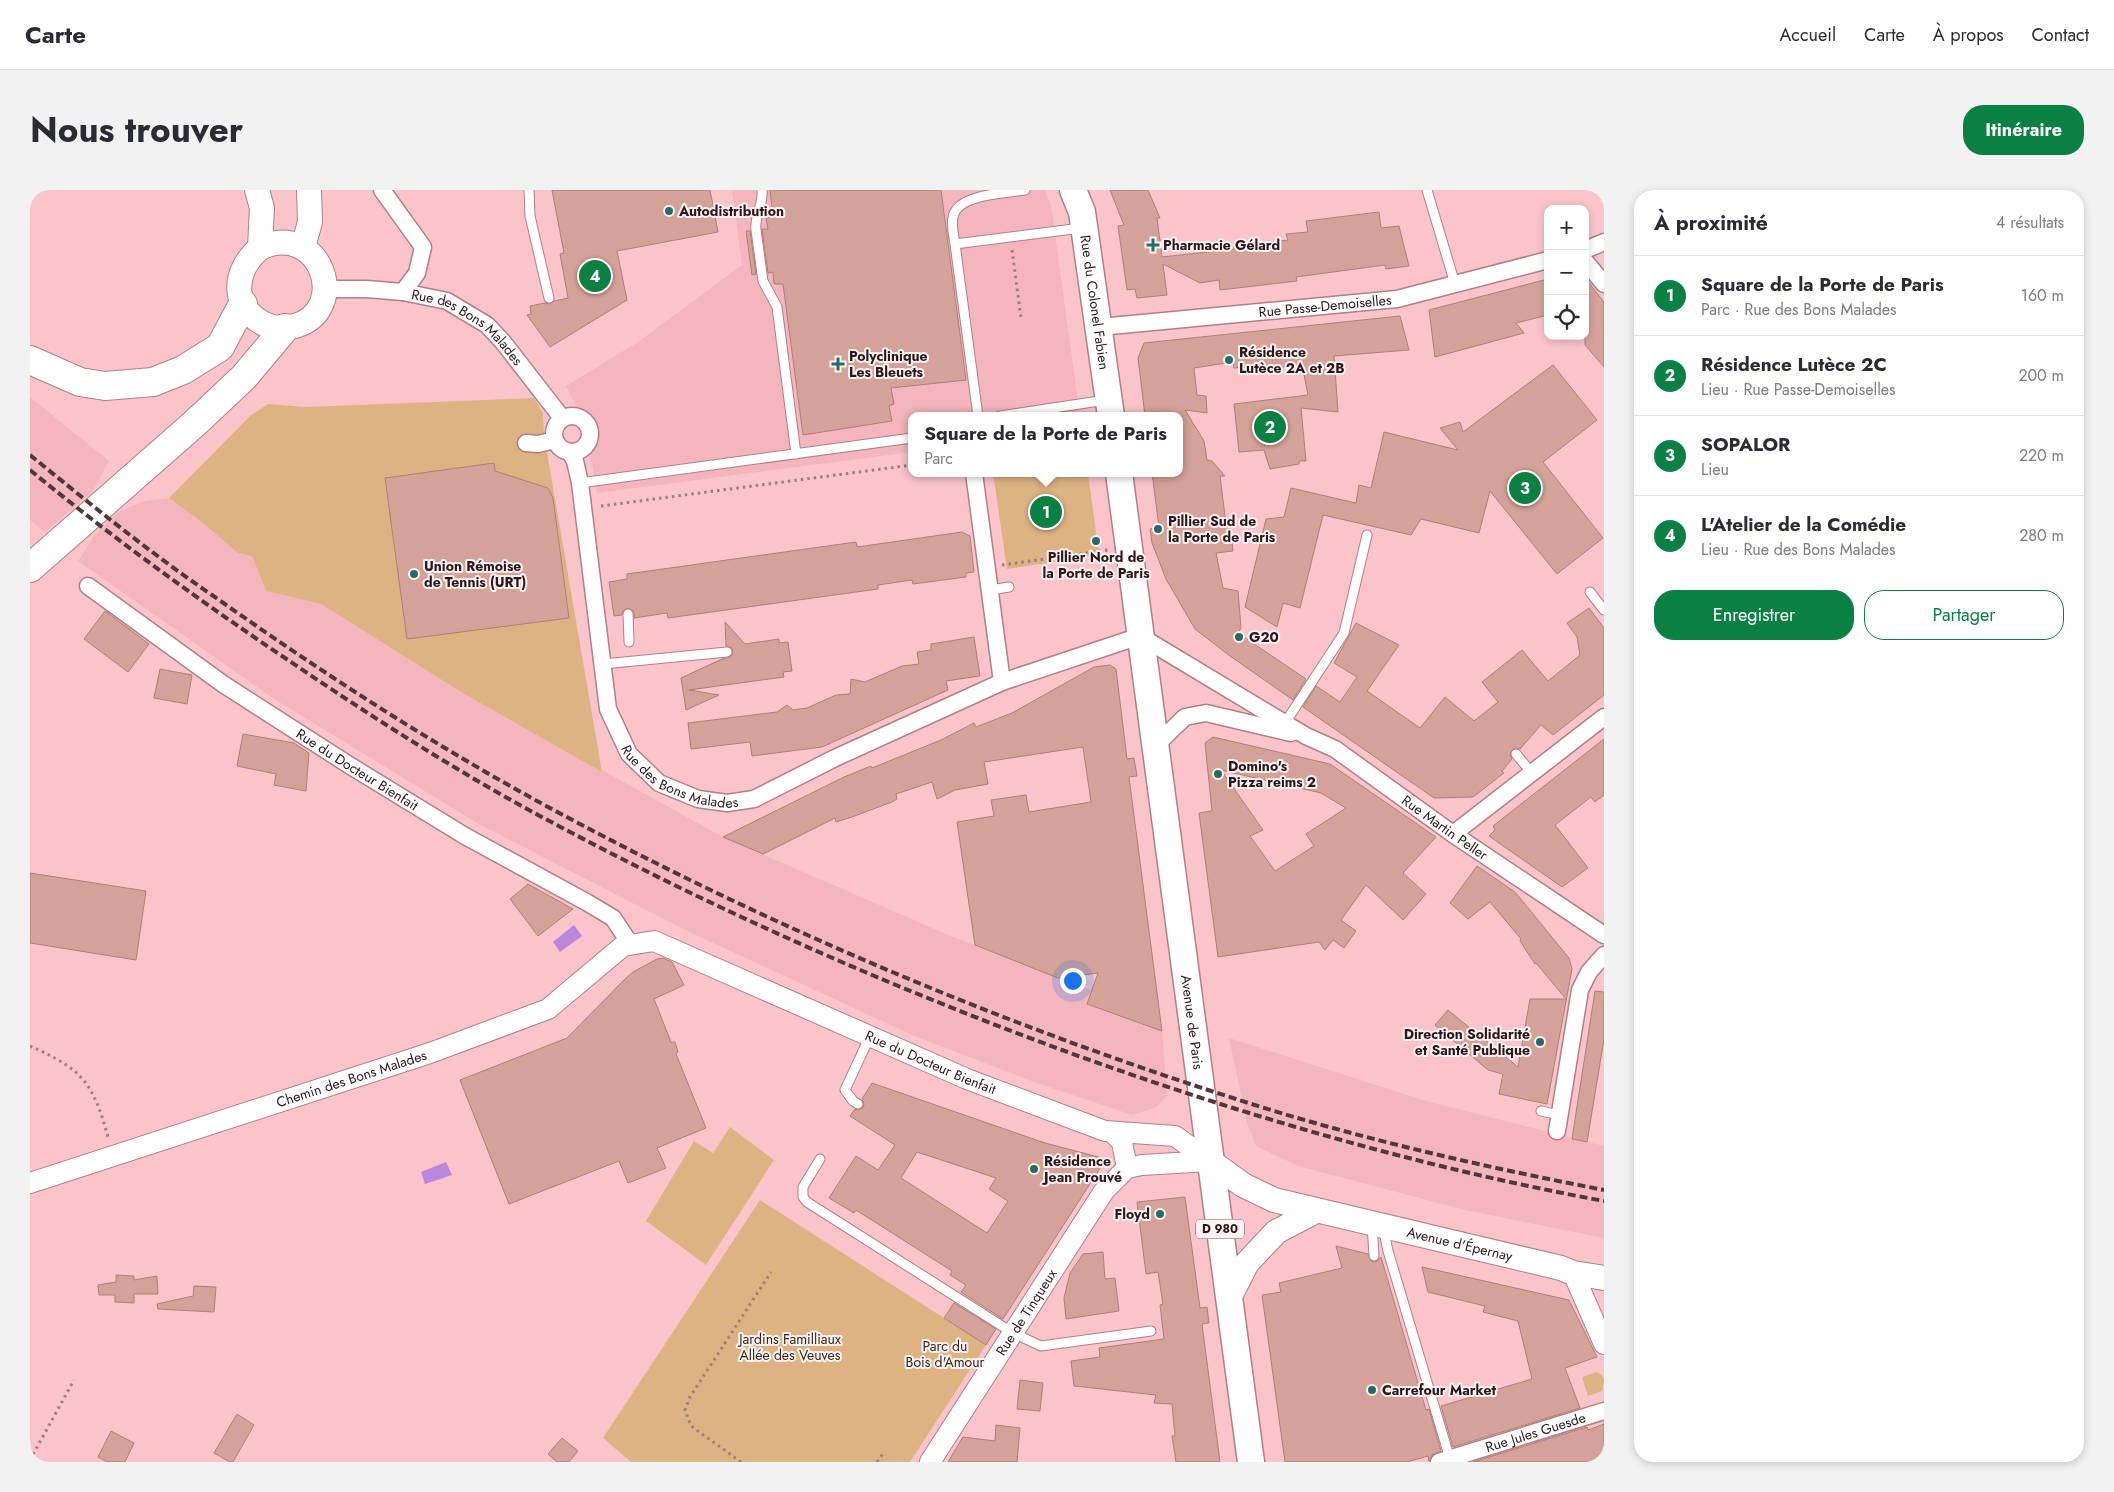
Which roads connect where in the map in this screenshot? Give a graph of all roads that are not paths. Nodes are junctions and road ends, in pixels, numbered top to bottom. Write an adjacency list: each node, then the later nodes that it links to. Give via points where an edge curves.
1 (257, 190): 13 (main road, via 262,208)
2 (309, 190): 12 (main road, via 310,222)
3 (382, 190): 20 (street, Rue des Bons Malades, via 423,247 417,273)
4 (529, 190): 21 (lane, via 530,216)
5 (762, 190): 33 (lane, via 755,224 763,281 777,307)
6 (1025, 190): 11 (lane, via 972,198 960,205 953,216)
7 (1074, 190): 9 (main road, Rue du Colonel Fabien)
8 (1427, 190): 17 (lane)
9 (1085, 228): 11 (lane); 23 (main road, Rue du Colonel Fabien)
10 (1604, 242): 14 (street)
11 (955, 244): 27 (lane)
12 (303, 247): 13 (main road, via 284,242); 19 (main road, via 316,258 324,275)
13 (260, 248): 22 (main road, via 241,270 239,285)
14 (1589, 248)
15 (1544, 261): 17 (street, Rue Passe-Demoiselles)
16 (1589, 266): 18 (street)
17 (1455, 284): 23 (street, Rue Passe-Demoiselles, via 1397,299)
18 (1604, 284)
19 (324, 289): 20 (street); 24 (main road, via 323,298 313,315 302,324)
20 (403, 292): 29 (street, Rue des Bons Malades, via 447,301 487,325)
21 (549, 298)
22 (243, 304): 24 (main road, via 260,322); 25 (highway, via 220,347 183,370 153,382 105,386 80,382)
23 (1100, 327): 26 (main road, Rue du Colonel Fabien)
24 (285, 328): 39 (highway, via 244,377)
25 (30, 360)
26 (1110, 408): 28 (lane)
27 (977, 412)
28 (1055, 412)
29 (562, 418): 31 (street, via 555,426); 34 (street, via 576,415 589,427 589,439)
30 (908, 439): 33 (lane)
31 (555, 440): 32 (street); 34 (street)
32 (526, 443)
33 (796, 454): 37 (lane)
34 (573, 456): 37 (street, Rue des Bons Malades)
35 (975, 477): 42 (street)
36 (1119, 477): 46 (main road, Avenue de Paris)
37 (580, 483): 49 (street, Rue des Bons Malades)
38 (1367, 535): 52 (lane, via 1344,633)
39 (30, 568)
40 (88, 586): 60 (street, Rue du Docteur Bienfait, via 223,684 349,765 465,836 613,918)
41 (1009, 587): 42 (lane)
42 (990, 590): 50 (street)
43 (1590, 592): 44 (lane)
44 (1604, 610)
45 (628, 614): 47 (lane)
46 (1140, 636): 50 (street, Rue des Bons Malades); 52 (street, Rue Martin Peller); 54 (main road, Avenue de Paris)
47 (629, 642)
48 (727, 652): 49 (lane)
49 (603, 664): 50 (street, Rue des Bons Malades, via 608,709 629,754 659,783 698,799 727,803 754,799 835,758)
50 (1002, 682)
51 (1604, 717): 56 (street)
52 (1285, 723): 53 (street, Rue Martin Peller)
53 (1306, 736): 54 (street, via 1206,713 1186,717); 57 (street, Rue Martin Peller, via 1335,749)
54 (1155, 746): 68 (main road, Avenue de Paris)
55 (1516, 754): 56 (lane)
56 (1532, 773): 57 (street)
57 (1454, 834): 58 (street, Rue Martin Peller)
58 (1604, 935)
59 (654, 941): 60 (street, Chemin des Bons Malades); 62 (street, Rue du Docteur Bienfait)
60 (631, 945): 70 (street, Chemin des Bons Malades, via 623,946 548,1009 430,1053)
61 (1604, 955): 65 (street, via 1589,972 1580,990)
62 (870, 1036): 63 (lane, via 845,1090); 66 (street, Rue du Docteur Bienfait, via 967,1079)
63 (858, 1104)
64 (1541, 1112): 65 (lane)
65 (1558, 1124)
66 (1112, 1132): 68 (street, Rue du Docteur Bienfait, via 1175,1136); 69 (street, via 1122,1142)
67 (820, 1159): 78 (lane, via 803,1187 806,1202)
68 (1210, 1161): 69 (street); 71 (main road, Avenue d'Épernay, via 1250,1189 1274,1200); 76 (main road, Avenue de Paris / D 980)
69 (1127, 1168): 78 (street, Rue de Tinqueux, via 1104,1191)
70 (30, 1183)
71 (1316, 1211): 72 (main road, Avenue d'Épernay); 76 (main road, via 1276,1232 1247,1264)
72 (1378, 1225): 73 (lane, via 1372,1242); 74 (main road, Avenue d'Épernay); 81 (lane)
73 (1374, 1256)
74 (1573, 1273): 75 (main road, Avenue d'Épernay); 79 (street)
75 (1604, 1278)
76 (1229, 1298): 83 (main road, Avenue de Paris / D 980)
77 (1151, 1331): 78 (lane, via 1040,1346)
78 (1013, 1333): 82 (street, Rue de Tinqueux)
79 (1604, 1344)
80 (1604, 1411): 81 (street, Rue Jules Guesde)
81 (1444, 1460)
82 (933, 1461)
83 (1251, 1462)

